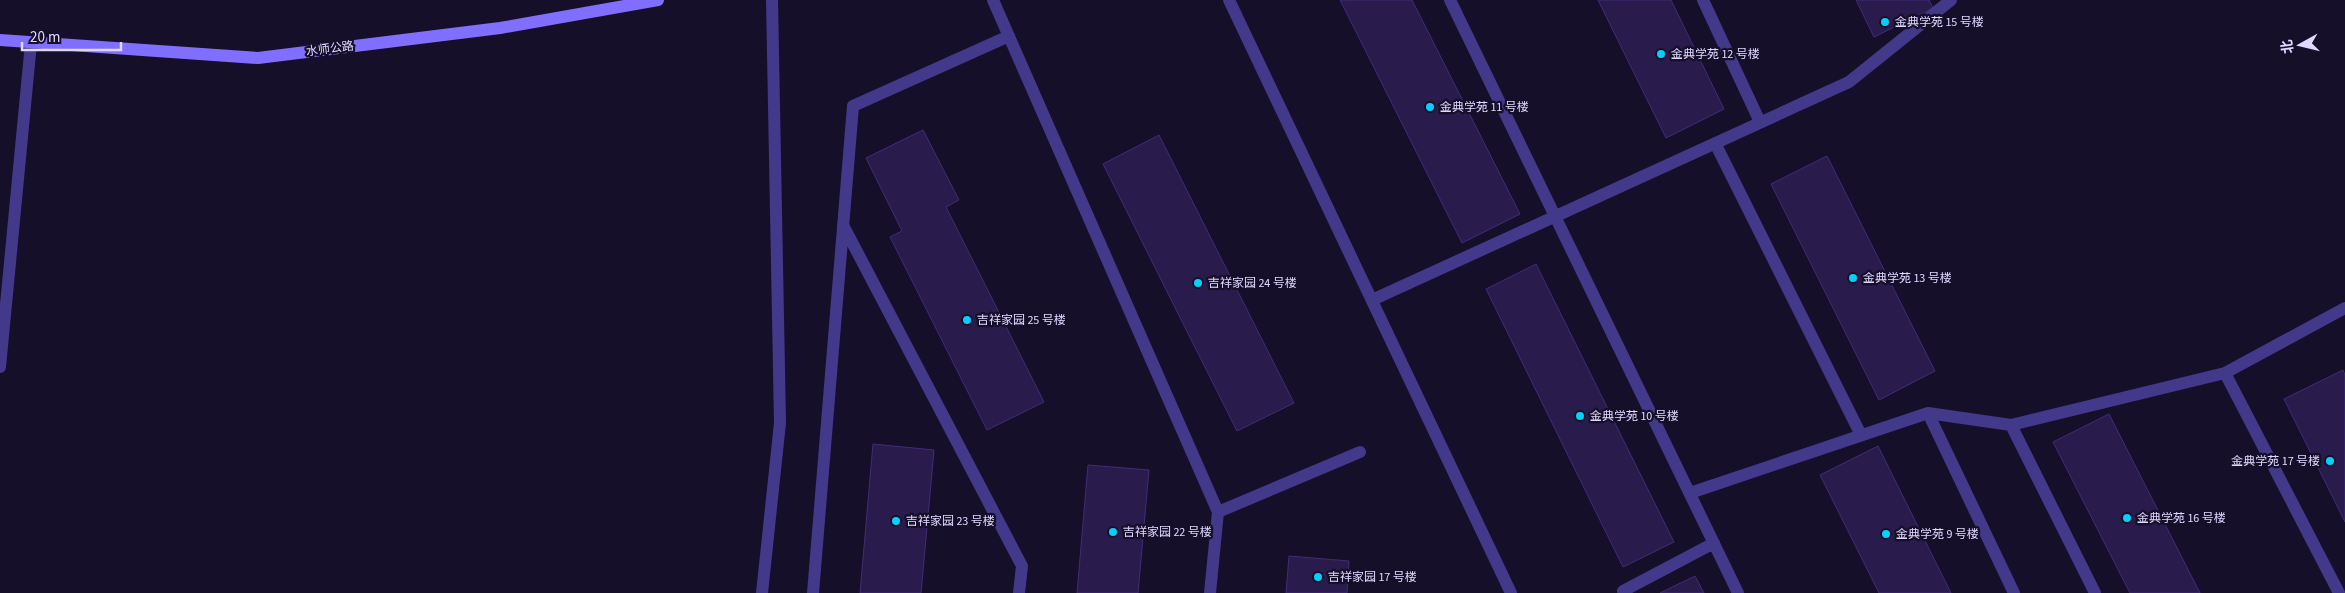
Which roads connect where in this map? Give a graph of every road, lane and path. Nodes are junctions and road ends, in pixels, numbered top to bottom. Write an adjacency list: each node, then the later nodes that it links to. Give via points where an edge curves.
1 (658, 0): 10 (main road, 水师公路, via 500,28 258,58)
2 (772, 0): 27 (street, via 780,423)
3 (993, 0): 8 (street)
4 (1230, 0): 15 (street)
5 (1450, 0): 13 (street)
6 (1703, 0): 11 (street)
7 (1951, 0): 11 (street, via 1849,82)
8 (1009, 36): 14 (street, via 853,106); 24 (street)
9 (0, 40): 10 (main road, 水师公路)
10 (31, 43): 17 (street)
11 (1760, 122): 12 (street)
12 (1715, 143): 13 (street); 21 (street)
13 (1555, 216): 15 (street); 23 (street)
14 (844, 225): 28 (street); 29 (street, via 1022,566)
15 (1372, 300): 31 (street)
16 (2345, 308): 18 (street)
17 (0, 367)
18 (2225, 373): 20 (street); 35 (street)
19 (1928, 412): 20 (street); 21 (street); 33 (street)
20 (2011, 425): 34 (street)
21 (1861, 435): 23 (street)
22 (1360, 452): 24 (street)
23 (1690, 493): 25 (street)
24 (1218, 512): 30 (street)
25 (1714, 543): 26 (street); 32 (street)
26 (1623, 591)
27 (762, 593)
28 (812, 593)
29 (1019, 593)
30 (1210, 593)
31 (1512, 593)
32 (1738, 593)
33 (2014, 593)
34 (2095, 593)
35 (2339, 593)

